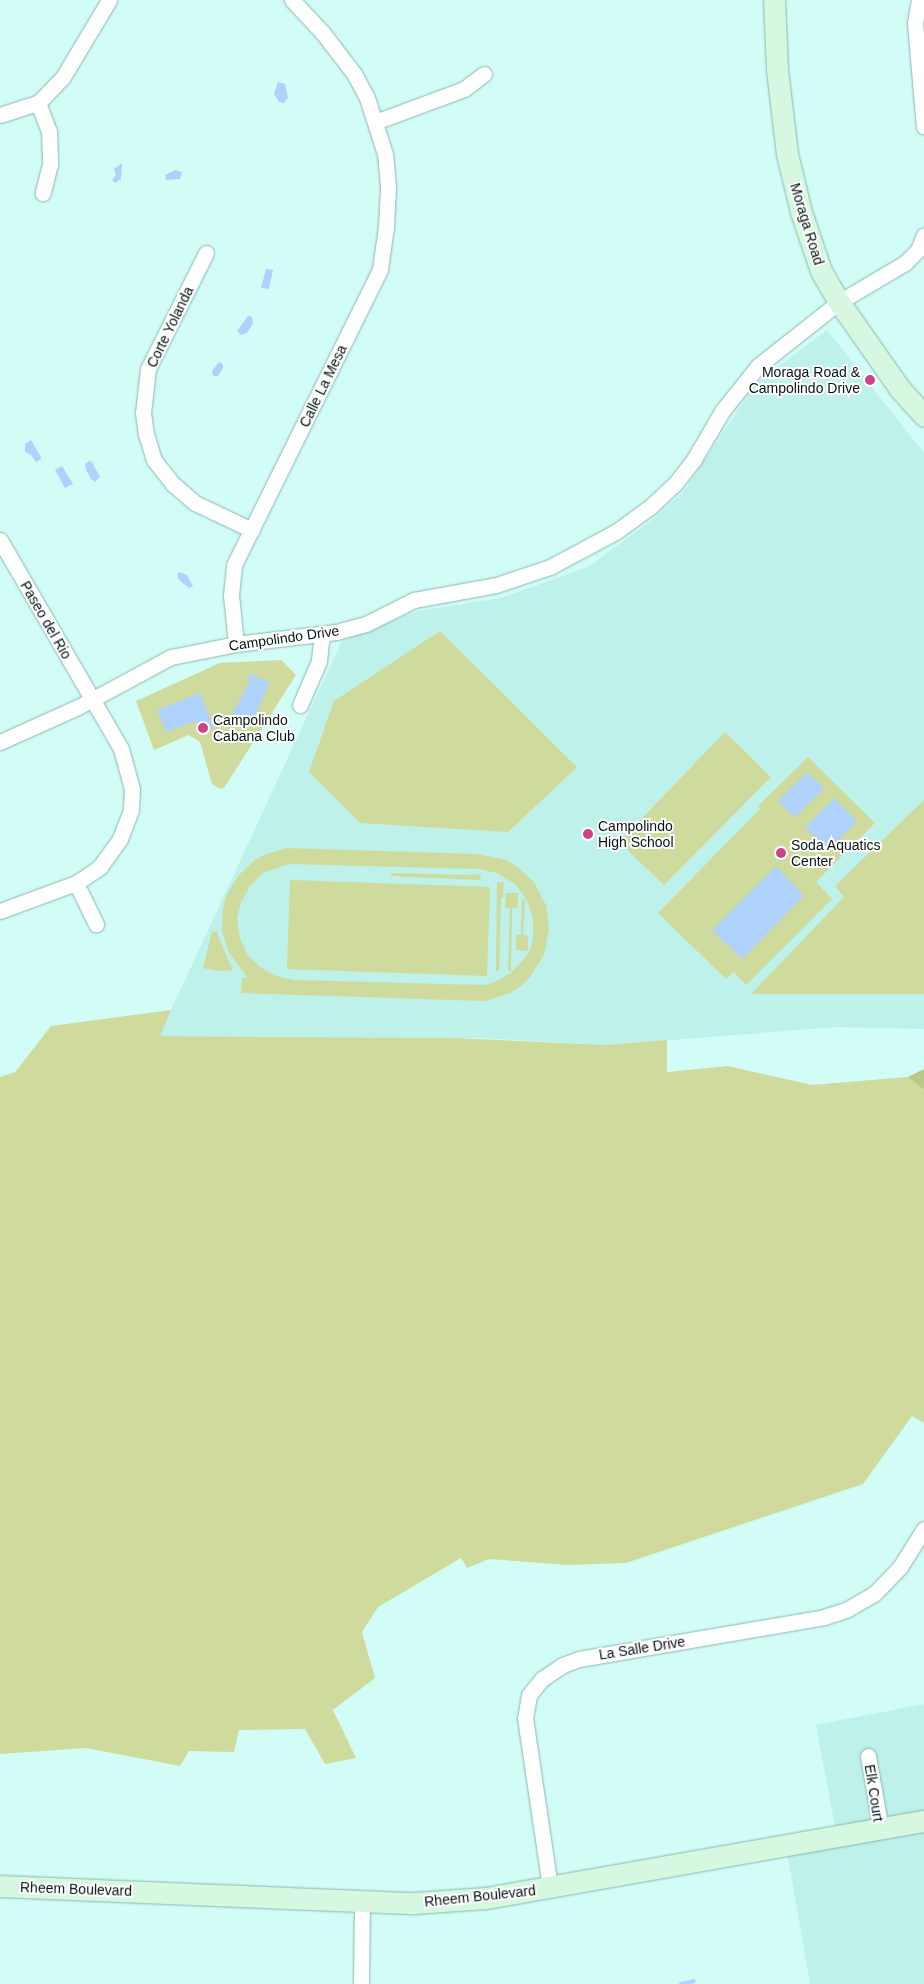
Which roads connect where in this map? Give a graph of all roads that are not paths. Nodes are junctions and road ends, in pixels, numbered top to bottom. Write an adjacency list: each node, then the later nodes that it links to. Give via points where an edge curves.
1 (109, 0): 6 (street, via 63,77)
2 (292, 0): 8 (street, via 355,75)
3 (774, 0): 13 (street, Moraga Road, via 777,70 787,154 801,212 821,270)
4 (919, 0): 9 (street, via 915,23)
5 (484, 74): 8 (street, via 464,89)
6 (38, 103): 7 (street); 10 (street, via 49,131 50,164)
7 (0, 115)
8 (375, 122): 15 (street, Calle La Mesa, via 385,154 388,186 380,269)
9 (924, 127)
10 (43, 193)
11 (924, 235): 13 (street, Campolindo Drive, via 918,250 904,263)
12 (206, 253): 15 (street, Corte Yolanda, via 148,369 143,413 146,434 154,460 173,484 195,503)
13 (839, 302): 14 (street, Moraga Road, via 900,389); 17 (street, Campolindo Drive, via 758,366 723,410 694,459 674,485 617,531 550,567 496,585 414,600 366,624)
14 (924, 416)
15 (252, 530): 18 (street, Calle La Mesa, via 234,565 231,595)
16 (0, 540): 19 (street, Paseo del Rio)
17 (322, 634): 18 (street, Campolindo Drive); 20 (street, via 319,661)
18 (236, 644): 19 (street, Campolindo Drive, via 171,657)
19 (92, 699): 21 (street, Campolindo Drive, via 45,724); 22 (street, Paseo del Rio, via 121,748 132,788 131,810 120,839 100,867)
20 (300, 705)
21 (0, 742)
22 (76, 883): 23 (street, Paseo del Rio); 24 (street)
23 (0, 911)
24 (96, 924)
25 (924, 1529): 30 (street, La Salle Drive, via 900,1567 874,1594 846,1610 824,1617 579,1659 563,1664 542,1679 529,1695 524,1718)
26 (868, 1756): 28 (street, Elk Court)
27 (924, 1822): 28 (street, Rheem Boulevard)
28 (880, 1830): 30 (street, Rheem Boulevard)
29 (0, 1886): 31 (street, Rheem Boulevard)
30 (550, 1887): 31 (street, Rheem Boulevard, via 477,1899 414,1903)
31 (362, 1900): 32 (street)
32 (361, 1984)

